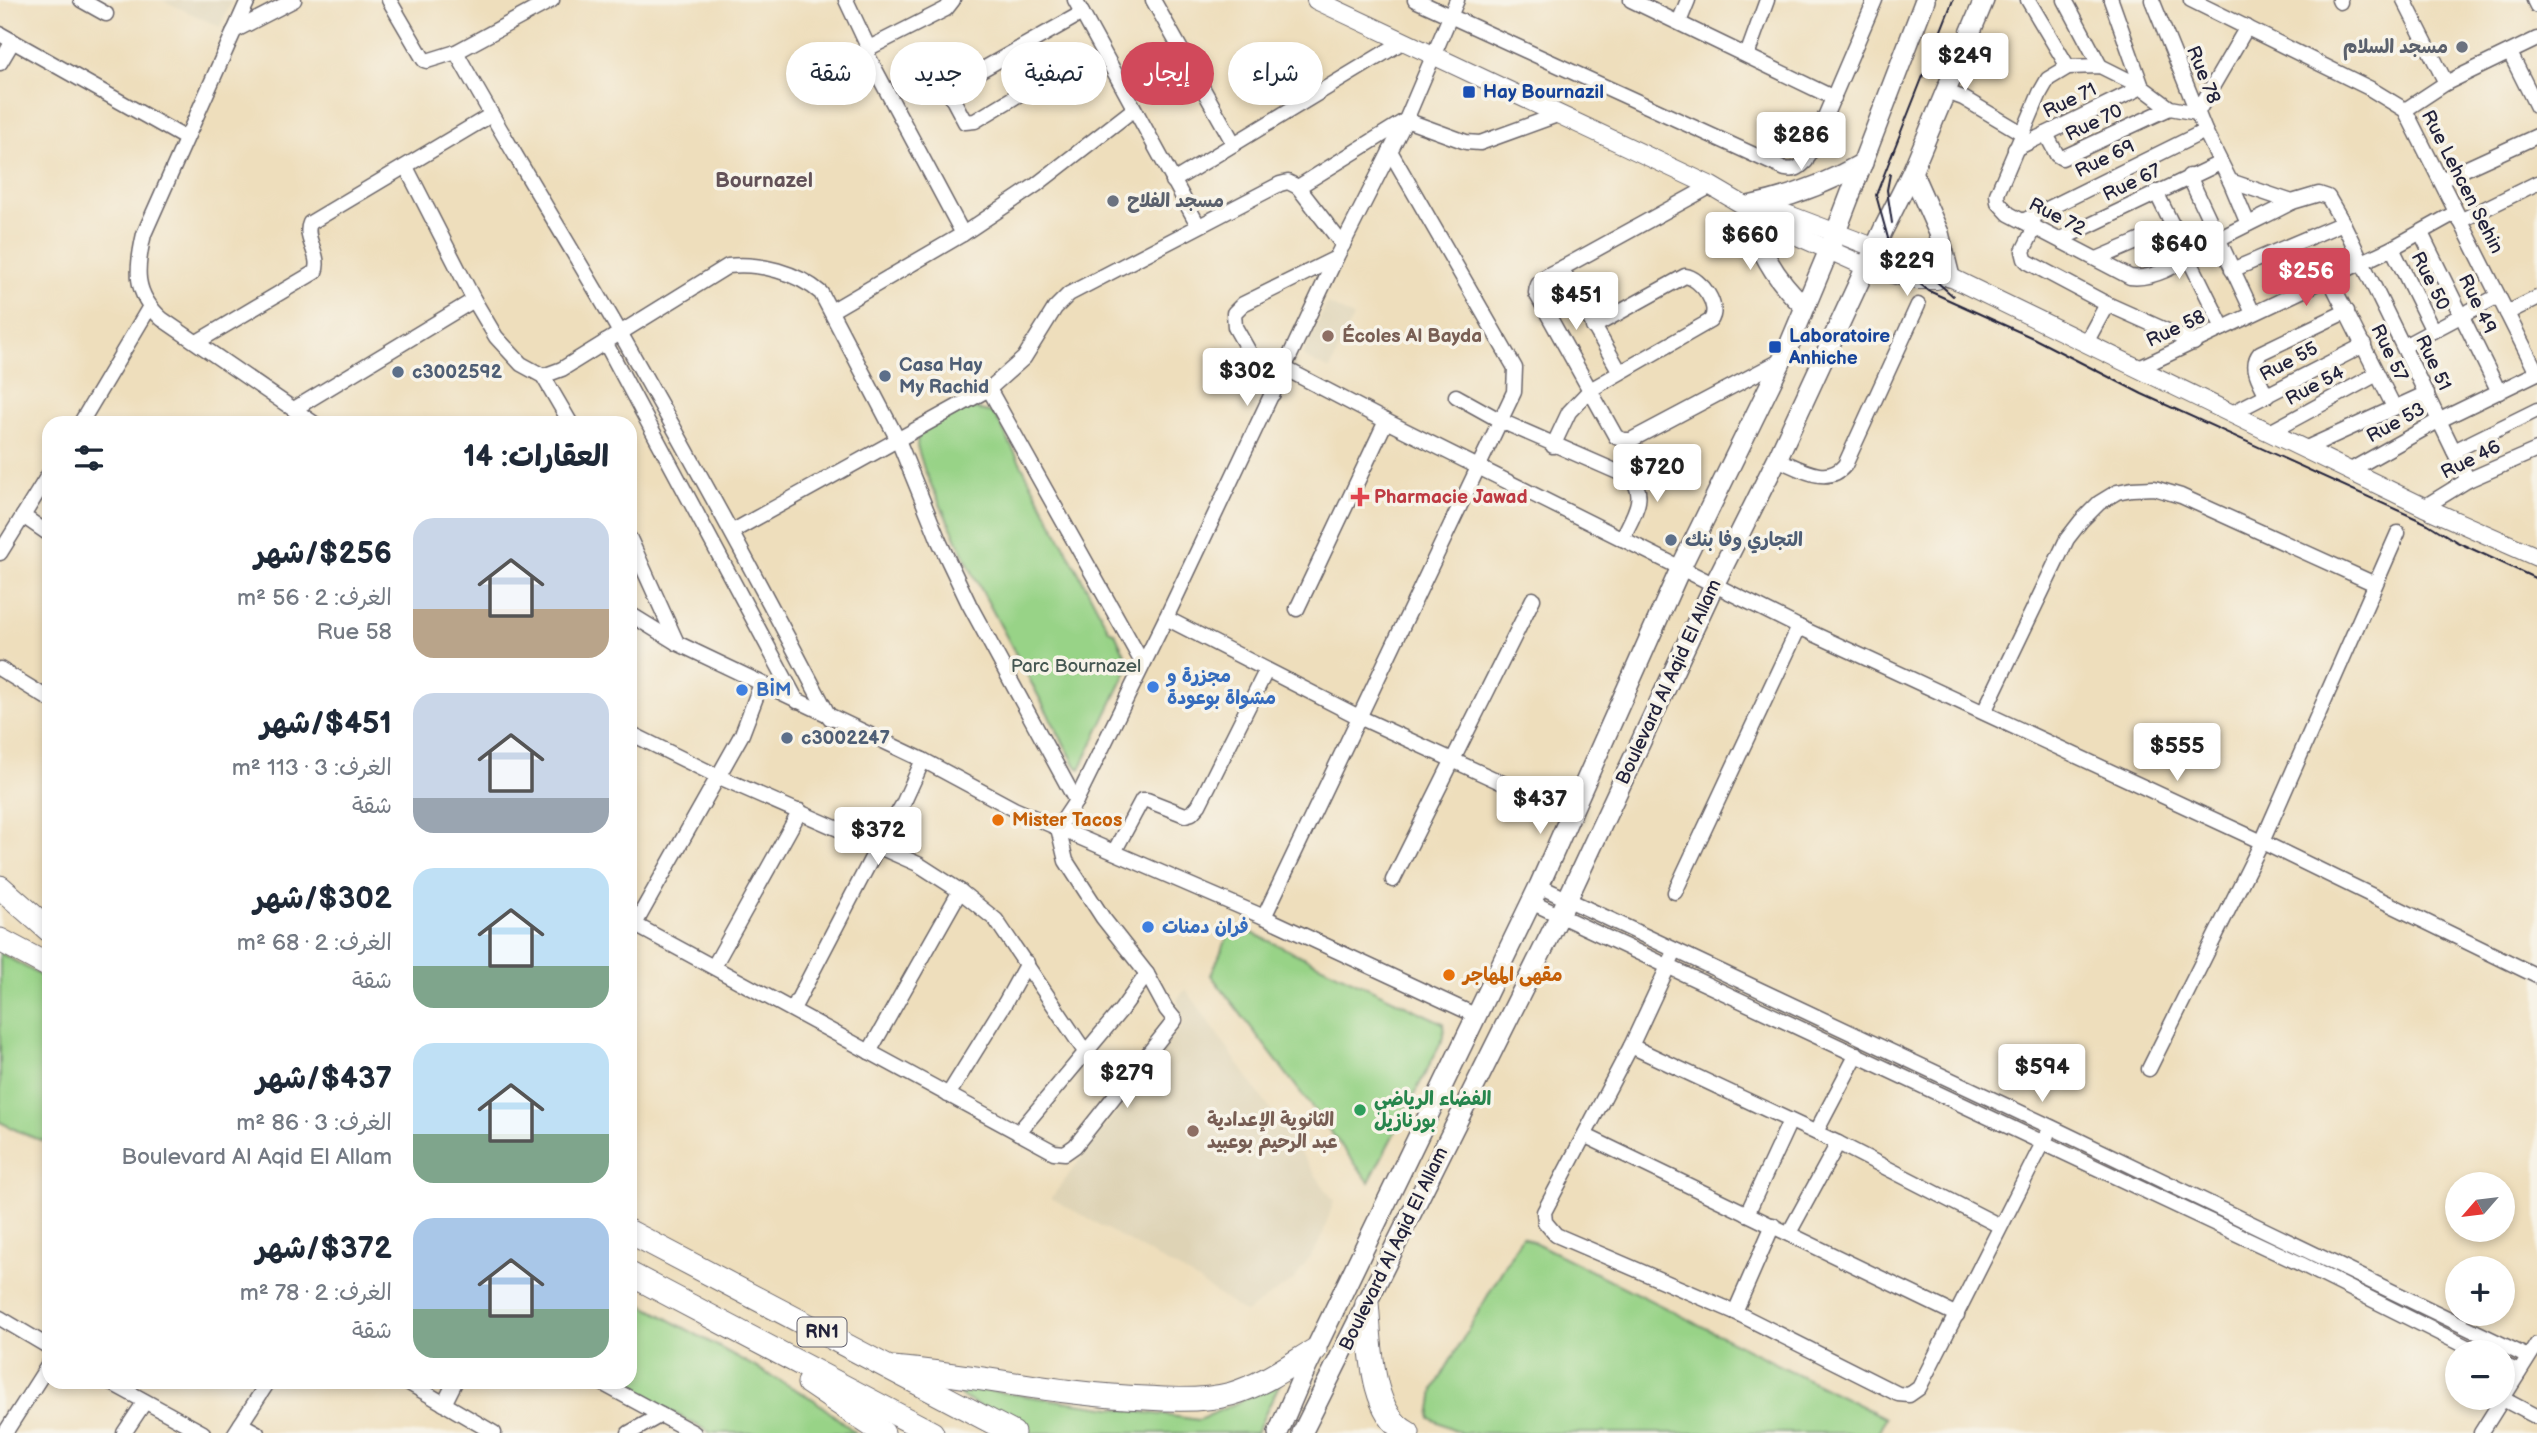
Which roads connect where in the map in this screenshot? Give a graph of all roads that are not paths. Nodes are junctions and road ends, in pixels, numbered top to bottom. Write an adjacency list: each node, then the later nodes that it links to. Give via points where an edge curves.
1 (80, 0): 27 (street)
2 (248, 0): 31 (street)
3 (294, 0): 31 (street)
4 (389, 0): 39 (street, via 424,60)
5 (552, 0): 39 (street)
6 (846, 0): 35 (street)
7 (1153, 0): 64 (street)
8 (1316, 0): 34 (street)
9 (1415, 0): 28 (street)
10 (1457, 0): 28 (street)
11 (1632, 0): 29 (street)
12 (1688, 0): 29 (street)
13 (1767, 0): 42 (street)
14 (1875, 0): 50 (street)
15 (1926, 0): 67 (main road, Boulevard Al Aqid El Allam)
16 (1984, 0): 49 (main road, Boulevard Al Aqid El Allam)
17 (2028, 0): 44 (street)
18 (2065, 0): 45 (street)
19 (2111, 0): 48 (street)
20 (2152, 0): 55 (street, Rue 78)
21 (2404, 0): 47 (street)
22 (2534, 0): 26 (street)
23 (2202, 2): 30 (street, Rue Lehcen Sehin)
24 (947, 3): 37 (street)
25 (1078, 6): 36 (street); 53 (street)
26 (2537, 6)
27 (106, 14)
28 (1450, 16): 41 (street); 50 (street, via 1785,169 1799,169 1807,161)
29 (1679, 22): 42 (street)
30 (2247, 27): 54 (street, Rue Lehcen Sehin); 55 (street)
31 (234, 31): 63 (street)
32 (6, 37): 43 (street); 63 (street)
33 (2537, 39): 40 (street)
34 (1404, 41): 41 (street); 64 (street)
35 (866, 42)
36 (1029, 42)
37 (876, 45)
38 (1017, 51): 38 (street, via 950,89 965,122 975,121 1033,86)
39 (456, 52): 57 (street)
40 (2510, 53): 47 (street); 51 (street)
41 (1433, 55): 56 (street); 58 (street)
42 (1747, 55): 50 (street)
43 (0, 63)
44 (2068, 66): 45 (street); 60 (street, Rue 72, via 2048,79)
45 (2101, 66): 48 (street)
46 (876, 72): 88 (street)
47 (2446, 83): 54 (street)
48 (2142, 87): 52 (street); 61 (street, Rue 71)
49 (1944, 91): 60 (street); 70 (main road, Boulevard Al Aqid El Allam)
50 (1834, 98)
51 (2537, 107)
52 (2169, 108): 55 (street); 61 (street, Rue 70, via 2068,157 2057,155)
53 (1134, 109): 73 (street); 88 (street, via 1036,185)
54 (2405, 110): 72 (street, Rue Lehcen Sehin)
55 (2197, 113): 59 (street, Rue 78)
56 (1560, 114): 58 (street, via 1480,143); 76 (street)
57 (491, 115): 69 (street); 118 (street)
58 (1406, 120): 66 (street); 77 (street)
59 (2205, 131): 68 (street, Rue 78); 83 (street, Rue 69)
60 (2021, 133): 65 (street, Rue 72)
61 (2046, 134): 65 (street, Rue 71)
62 (2537, 136): 72 (street)
63 (185, 138): 109 (street, via 144,234 138,261 138,284)
64 (1234, 144): 73 (street)
65 (2015, 149): 83 (street, Rue 72, via 1998,202)
66 (1390, 150): 94 (street); 147 (street, via 1515,368 1514,392)
67 (1863, 163): 80 (main road, via 1808,191); 91 (main road, Boulevard Al Aqid El Allam)
68 (2220, 163): 71 (street, Rue 67); 74 (street, Rue 78)
69 (406, 167): 105 (street); 120 (street, via 310,223 307,230 317,263 315,272)
70 (1912, 172): 92 (main road, Boulevard Al Aqid El Allam); 101 (main road, via 1931,212)
71 (2189, 176): 78 (street, Rue 67); 90 (street)
72 (2441, 180): 81 (street, Rue Lehcen Sehin)
73 (1173, 181): 85 (street)
74 (2230, 181): 79 (street); 84 (street, Rue 78)
75 (2537, 183): 81 (street, Rue 58)
76 (1711, 186): 80 (street); 98 (street)
77 (1298, 187): 85 (street, via 1280,184); 94 (street)
78 (2156, 192): 86 (street); 89 (street, Rue 67)
79 (2292, 202): 82 (street, Rue 51, via 2324,194); 84 (street)
80 (1748, 206): 91 (street, via 1793,233); 108 (main road, via 1762,252 1788,291)
81 (2458, 217): 87 (street, Rue 58); 103 (street, Rue Lehcen Sehin)
82 (2343, 223): 97 (street, Rue 51); 100 (street)
83 (2029, 224): 89 (street, Rue 72); 106 (street, via 2023,251 2028,261)
84 (2248, 224): 90 (street)
85 (1198, 225): 132 (street, via 1069,294 1055,307 1024,358)
86 (2174, 226): 95 (street); 96 (street)
87 (2421, 233): 93 (street, Rue 58); 114 (street, Rue 49)
88 (963, 234): 110 (street)
89 (2061, 239): 96 (street, Rue 72)
90 (2218, 240): 95 (street); 100 (street)
91 (1832, 242): 92 (street); 99 (street); 108 (main road, Boulevard Al Aqid El Allam)
92 (1876, 248): 99 (main road, Boulevard Al Aqid El Allam); 101 (street)
93 (2392, 248): 97 (street, Rue 58); 117 (street, Rue 50)
94 (1339, 252): 126 (street); 136 (street, via 1234,313 1235,327)
95 (2189, 257): 96 (street, Rue 72, via 2141,278); 116 (street)
96 (2097, 259)
97 (2362, 262): 102 (street, Rue 58); 124 (street, Rue 51)
98 (1564, 267): 115 (street); 133 (street, via 1541,279 1536,293)
99 (1867, 267): 101 (street, via 1915,280); 155 (main road, Boulevard Al Aqid El Allam)
100 (2232, 270): 112 (street)
101 (1950, 277): 119 (street)
102 (2329, 278): 111 (street, Rue 57); 112 (street, Rue 58)
103 (2498, 296): 113 (street, Rue Lehcen Sehin); 114 (street)
104 (2537, 298): 113 (street)
105 (474, 300): 131 (street, via 504,347); 140 (street)
106 (2107, 303): 119 (street); 122 (street)
107 (1918, 305): 155 (street, via 1840,472 1822,477)
108 (1805, 307): 125 (main road, Boulevard Al Aqid El Allam)
109 (149, 308): 120 (street); 143 (street)
110 (831, 311): 118 (street, via 810,284 746,263 728,266); 150 (street)
111 (2347, 311): 123 (street, Rue 57); 138 (street, via 2260,353 2254,366)
112 (2253, 313): 116 (street, Rue 58)
113 (2507, 313): 129 (street, Rue Lehcen Sehin)
114 (2461, 316): 117 (street); 134 (street, Rue 49)
115 (1593, 327): 128 (street); 128 (street, via 1685,276 1700,281 1715,316)
116 (2223, 328): 122 (street, Rue 58)
117 (2433, 331): 124 (street)
118 (621, 333): 121 (street); 163 (street)
119 (2087, 341): 127 (street)
120 (197, 342): 140 (street)
121 (605, 342): 131 (street); 183 (street)
122 (2194, 343): 127 (street, Rue 58)
123 (2364, 345): 130 (street, Rue 57); 138 (street, Rue 55)
124 (2404, 346): 135 (street, Rue 51)
125 (1782, 360): 133 (street, via 1631,440 1616,437); 169 (main road, Boulevard Al Aqid El Allam)
126 (1284, 368): 136 (street); 146 (street)
127 (2139, 368): 142 (street)
128 (1620, 372): 133 (street)
129 (2537, 373): 134 (street, Rue 53)
130 (2377, 374): 139 (street, Rue 57); 149 (street, Rue 54)
131 (543, 376): 145 (street)
132 (989, 389): 150 (street); 178 (street)
133 (1590, 390): 151 (street, via 1569,412)
134 (2499, 392): 148 (street, Rue 53)
135 (2427, 393): 139 (street, Rue 53); 148 (street, Rue 51)
136 (1273, 394): 175 (street)
137 (1456, 396): 147 (street)
138 (2267, 396): 142 (street, Rue 55)
139 (2394, 407): 152 (street, Rue 53)
140 (294, 409): 144 (street)
141 (2537, 410): 154 (street)
142 (2232, 413): 149 (street)
143 (90, 416)
144 (304, 416)
145 (566, 416)
146 (1386, 421): 156 (street); 173 (street)
147 (1502, 421): 151 (street); 156 (street)
148 (2438, 421): 154 (street, Rue 51); 157 (street, Rue 53)
149 (2270, 432): 152 (street)
150 (898, 440): 163 (street); 191 (street, via 969,604)
151 (1553, 446): 165 (street, via 1635,483 1640,500)
152 (2304, 449): 157 (street)
153 (2537, 450): 158 (street, Rue 46)
154 (2454, 451): 158 (street, Rue 51)
155 (1777, 459): 170 (main road, Boulevard Al Aqid El Allam)
156 (1478, 467): 165 (street); 185 (street)
157 (2349, 471): 160 (street)
158 (2468, 480): 160 (street, Rue 46)
159 (42, 485): 161 (street)
160 (2424, 507): 168 (street)
161 (23, 516): 162 (street); 166 (street)
162 (42, 529)
163 (733, 531): 186 (street)
164 (2398, 533): 171 (street)
165 (1622, 539): 169 (street)
166 (0, 553)
167 (637, 554): 177 (street)
168 (2537, 557)
169 (1681, 567): 170 (street); 193 (main road, Boulevard Al Aqid El Allam)
170 (1714, 584): 176 (street); 204 (main road, Boulevard Al Aqid El Allam)
171 (2375, 584): 184 (street, via 2180,496 2154,488 2117,492 2099,503 2067,539); 195 (street)
172 (1533, 599): 189 (street)
173 (1297, 609)
174 (637, 618): 177 (street)
175 (1166, 618): 178 (street); 180 (street)
176 (1799, 627): 184 (street); 201 (street)
177 (677, 643): 181 (street)
178 (1143, 664): 191 (street)
179 (0, 669): 182 (street)
180 (1266, 671): 185 (street); 197 (street, via 1199,805 1185,815 1142,800)
181 (761, 684): 183 (street); 190 (street, via 742,734)
182 (42, 695)
183 (797, 701): 186 (street)
184 (1984, 712): 195 (street)
185 (1359, 717): 189 (street); 206 (street)
186 (830, 718): 188 (street)
187 (637, 737): 190 (street)
188 (923, 760): 194 (street); 196 (street)
189 (1454, 760): 193 (street); 198 (street)
190 (717, 776): 192 (street); 205 (street)
191 (1076, 801): 194 (street)
192 (800, 811): 196 (street); 214 (street)
193 (1572, 815): 202 (main road, Boulevard Al Aqid El Allam)
194 (1058, 828): 197 (street); 216 (street, via 1066,860)
195 (2262, 842): 217 (street); 224 (street)
196 (877, 848): 200 (street, via 918,864); 218 (street)
197 (1114, 852): 206 (street)
198 (1394, 880)
199 (0, 887): 207 (highway)
200 (960, 891): 213 (street, via 996,920); 221 (street)
201 (1675, 892)
202 (1535, 894): 204 (street); 219 (main road, Boulevard Al Aqid El Allam)
203 (0, 905): 209 (highway)
204 (1563, 908): 211 (street); 215 (street); 239 (main road, Boulevard Al Aqid El Allam)
205 (637, 914)
206 (1264, 917): 219 (street)
207 (42, 925)
208 (637, 926): 214 (street)
209 (42, 927)
210 (0, 942): 212 (highway)
211 (1675, 951): 215 (street); 227 (street)
212 (42, 962)
213 (1027, 963): 222 (street); 225 (street)
214 (714, 966): 218 (street)
215 (1669, 966): 220 (street); 223 (street)
216 (1147, 974): 222 (street); 229 (street, via 1175,1020 1075,1146 1054,1153)
217 (2537, 976)
218 (793, 1009): 221 (street)
219 (1477, 1016): 247 (main road, Boulevard Al Aqid El Allam)
220 (1631, 1046): 226 (street); 230 (street)
221 (869, 1052): 225 (street)
222 (1086, 1053): 229 (street)
223 (1857, 1054): 228 (street); 231 (street)
224 (2149, 1069)
225 (948, 1095): 229 (street)
226 (1790, 1121): 228 (street); 233 (street)
227 (2050, 1127): 231 (street); 248 (street)
228 (1816, 1132): 232 (street)
229 (1018, 1133)
230 (1586, 1136): 233 (street); 240 (street, via 1544,1212 1549,1230)
231 (2044, 1142): 235 (street); 244 (street)
232 (1838, 1143): 235 (street); 236 (street)
233 (1747, 1214): 234 (street)
234 (1773, 1225): 236 (street); 240 (street)
235 (2000, 1226): 241 (street)
236 (1788, 1233): 241 (street)
237 (637, 1236): 249 (highway, RN1)
238 (637, 1278): 243 (highway, RN1)
239 (1367, 1303): 277 (main road, Boulevard Al Aqid El Allam); 278 (highway, via 1376,1389 1388,1415)
240 (1735, 1312): 241 (street, via 1898,1394 1909,1395 1919,1388)
241 (1956, 1315)
242 (0, 1318): 245 (street)
243 (720, 1322): 273 (highway); 274 (highway, RN1)
244 (2453, 1340)
245 (42, 1343)
246 (2537, 1344): 248 (street)
247 (1315, 1350): 249 (highway, via 1260,1384 1228,1394 1172,1399 1116,1397); 276 (main road, Boulevard Al Aqid El Allam)
248 (2528, 1357): 251 (street)
249 (893, 1368): 275 (highway, RN1)
250 (2515, 1371): 251 (street)
251 (2519, 1373): 253 (street)
252 (42, 1375): 266 (street)
253 (2515, 1379)
254 (121, 1389): 259 (street)
255 (264, 1389): 265 (street)
256 (419, 1389): 260 (street)
257 (452, 1389): 260 (street)
258 (613, 1389): 263 (street)
259 (144, 1403): 267 (street); 268 (street)
260 (444, 1404): 270 (street)
261 (2515, 1405): 264 (street)
262 (2495, 1410): 279 (street)
263 (662, 1415): 271 (street); 272 (street)
264 (2537, 1417)
265 (238, 1429): 269 (street)
266 (5, 1433)
267 (124, 1433)
268 (203, 1433)
269 (257, 1433)
270 (495, 1433)
271 (629, 1433)
272 (694, 1433)
273 (883, 1433)
274 (932, 1433)
275 (1013, 1433)
276 (1278, 1433)
277 (1302, 1433)
278 (1408, 1433)
279 (2481, 1433)

